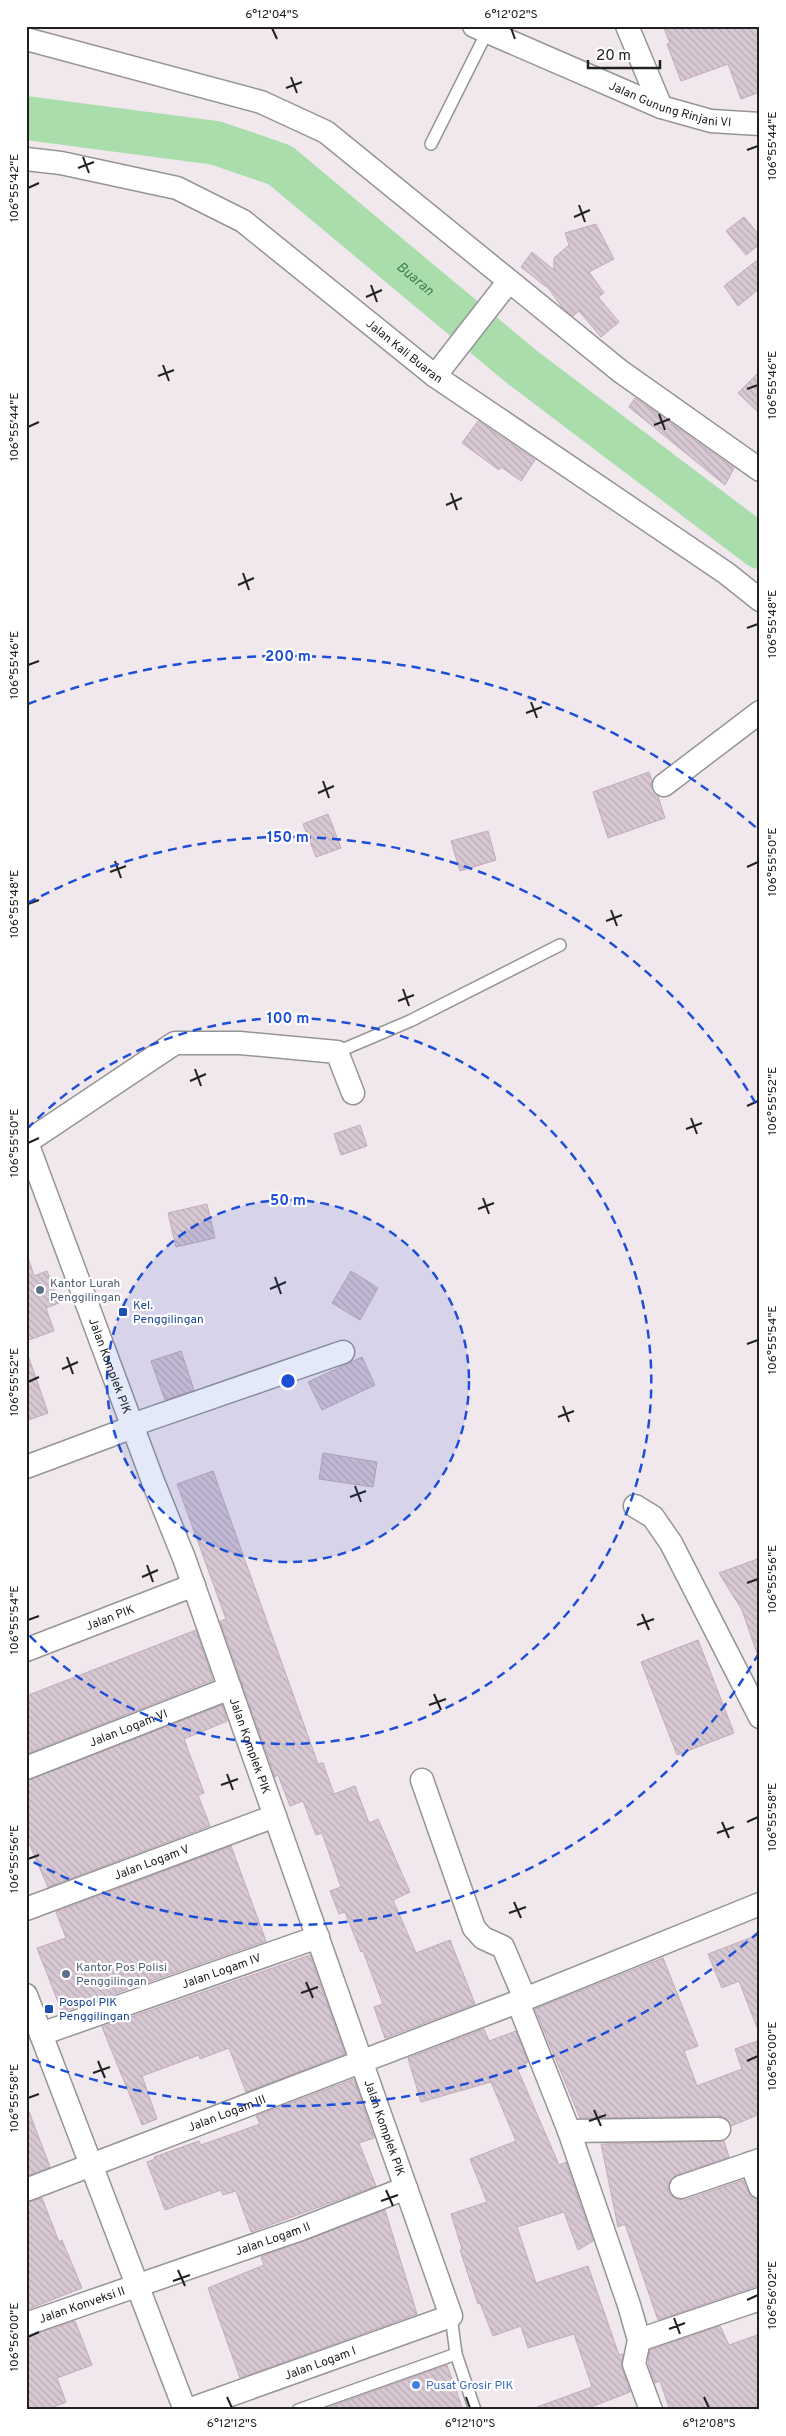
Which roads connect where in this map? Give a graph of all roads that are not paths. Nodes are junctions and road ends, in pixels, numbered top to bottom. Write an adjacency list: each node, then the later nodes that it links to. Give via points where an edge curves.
1 (627, 26): 4 (street)
2 (482, 28): 4 (street, Jalan Gunung Rinjani VI); 6 (lane)
3 (26, 39): 8 (street, via 261,102 326,132)
4 (661, 107): 5 (street, Jalan Gunung Rinjani VI, via 711,121)
5 (760, 124)
6 (432, 144)
7 (26, 159): 9 (street, Jalan Kali Buaran, via 61,163 176,188 243,221)
8 (505, 286): 9 (street); 10 (street)
9 (440, 370): 11 (street, Jalan Kali Buaran)
10 (760, 470)
11 (760, 600)
12 (760, 712): 13 (street)
13 (664, 785)
14 (560, 945): 15 (lane, via 410,1021)
15 (338, 1052): 16 (street); 17 (street, via 240,1043 175,1043)
16 (353, 1094)
17 (27, 1141): 18 (street, Jalan Komplek PIK)
18 (33, 1181): 20 (street, Jalan Komplek PIK)
19 (343, 1352): 20 (street)
20 (133, 1426): 21 (street); 23 (street, Jalan Komplek PIK)
21 (26, 1467)
22 (635, 1506): 26 (street, via 653,1518 671,1543)
23 (194, 1585): 24 (street, Jalan PIK); 25 (street, Jalan Komplek PIK)
24 (26, 1650)
25 (230, 1688): 27 (street, Jalan Logam VI); 29 (street, Jalan Komplek PIK)
26 (760, 1717)
27 (26, 1768)
28 (422, 1780): 33 (street, via 474,1928 483,1938 503,1947)
29 (275, 1816): 31 (street, Jalan Logam V); 32 (street, Jalan Komplek PIK)
30 (760, 1904): 33 (street, Jalan Logam III)
31 (26, 1909)
32 (318, 1937): 35 (street, Jalan Logam IV); 36 (street, Jalan Komplek PIK)
33 (521, 2001): 36 (street, Jalan Logam III); 38 (street)
34 (28, 2003): 35 (street)
35 (41, 2034): 40 (street)
36 (361, 2061): 40 (street, Jalan Logam III); 43 (street, Jalan Komplek PIK)
37 (719, 2128): 38 (street)
38 (569, 2130): 49 (street)
39 (756, 2162): 41 (street); 42 (street)
40 (92, 2166): 44 (street, Jalan Logam III); 45 (street)
41 (681, 2187)
42 (760, 2187)
43 (406, 2188): 45 (street, Jalan Logam II, via 301,2229); 47 (street, Jalan Komplek PIK)
44 (26, 2190)
45 (137, 2285): 48 (street, Jalan Konveksi II); 51 (street)
46 (760, 2299): 49 (street)
47 (451, 2316): 50 (lane); 51 (street, Jalan Logam I)
48 (26, 2324)
49 (639, 2340): 54 (street, via 634,2364)
50 (456, 2354): 52 (lane); 53 (lane)
51 (186, 2410)
52 (298, 2410)
53 (475, 2410)
54 (651, 2410)

